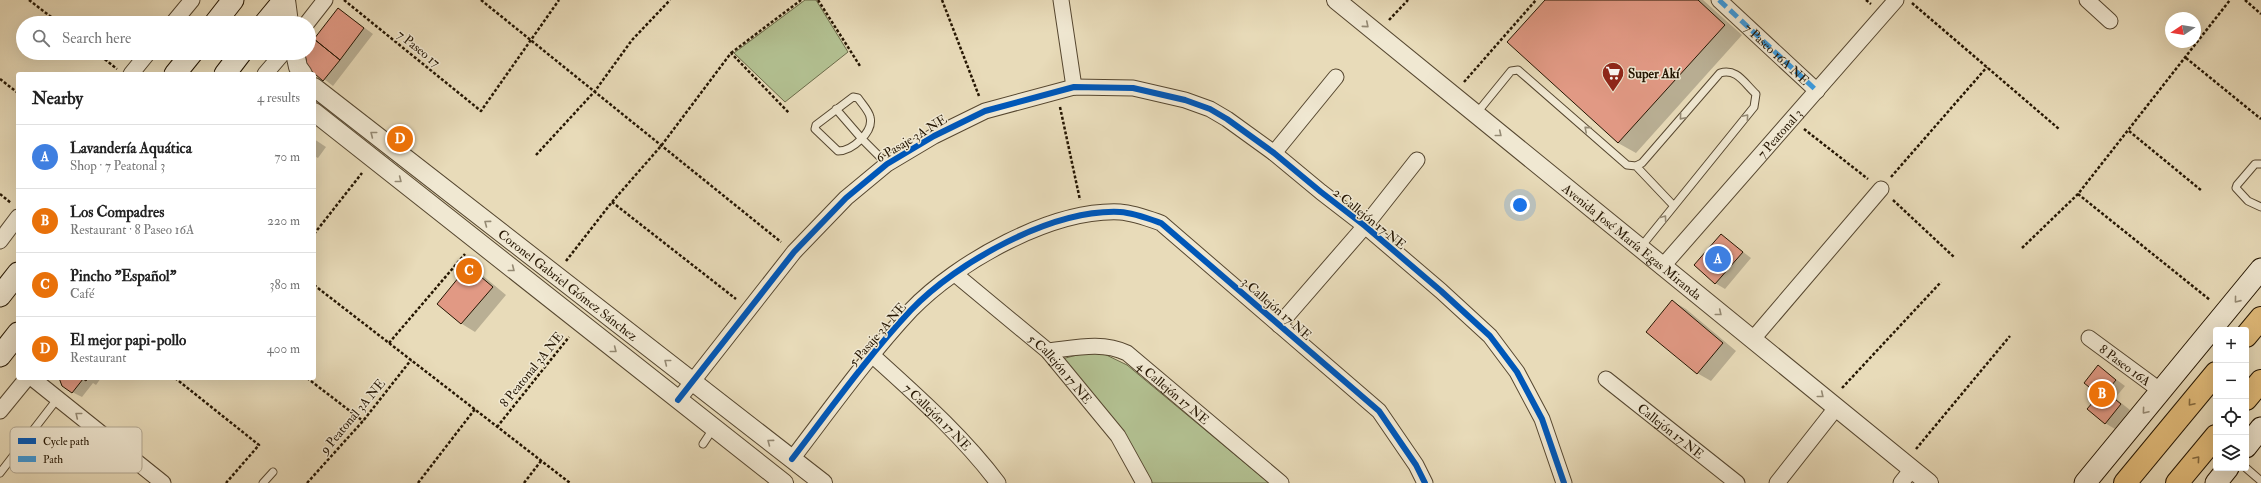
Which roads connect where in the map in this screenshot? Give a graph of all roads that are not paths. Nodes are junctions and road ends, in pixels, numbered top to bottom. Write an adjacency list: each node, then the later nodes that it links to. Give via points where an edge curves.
1 (192, 0): 10 (street)
2 (233, 0): 11 (main road)
3 (285, 0): 12 (main road); 13 (street)
4 (325, 0): 14 (street)
5 (1061, 0): 27 (street)
6 (1336, 0): 33 (street, Avenida José María Egas Miranda, one-way to 33)
7 (1719, 0): 29 (street, 7 Paseo 16A NE)
8 (1896, 0): 29 (street, 7 Peatonal 3)
9 (2087, 0): 15 (street)
10 (179, 16)
11 (220, 16)
12 (271, 16)
13 (288, 16)
14 (312, 16)
15 (2110, 21)
16 (140, 60): 21 (street)
17 (186, 60): 22 (main road)
18 (236, 60): 23 (main road)
19 (277, 60): 24 (street)
20 (296, 60): 25 (street)
21 (125, 72)
22 (177, 72)
23 (227, 72)
24 (267, 72)
25 (302, 72)
26 (1336, 77): 35 (street)
27 (1074, 87): 30 (street, 6 Pasaje 3A NE, via 1120,87); 37 (street, 6 Pasaje 3A NE, via 985,111 934,136)
28 (316, 89): 67 (street, Coronel Gabriel Gómez Sánchez, one-way to 28, via 463,199)
29 (1817, 91): 48 (street, 7 Peatonal 3)
30 (1158, 92): 35 (street, 2 Callejón 17 NE, via 1210,109)
31 (836, 108): 34 (lane); 34 (lane, via 849,98 858,98 870,117 869,128); 34 (lane, via 816,125 815,129 838,151 844,151)
32 (316, 114): 71 (street, Coronel Gabriel Gómez Sánchez, one-way to 71)
33 (1476, 114): 39 (lane, one-way to 33, via 1627,165 1518,70 1511,71); 47 (street, Avenida José María Egas Miranda, one-way to 47)
34 (862, 139): 37 (lane)
35 (1274, 152): 45 (street, 2 Callejón 17 NE)
36 (1417, 160): 45 (street)
37 (887, 164): 67 (street, 6 Pasaje 3A NE, via 841,203 794,252)
38 (2261, 164): 42 (lane, via 2255,164 2236,188 2248,201)
39 (1636, 166): 41 (lane); 41 (lane, one-way to 39, via 1754,108 1756,94 1734,72 1729,70 1720,73 1642,163)
40 (1881, 189): 58 (street)
41 (1673, 205): 47 (lane, one-way to 41)
42 (2261, 208)
43 (16, 220): 46 (street)
44 (1161, 222): 50 (street, 5 Pasaje 3A NE, via 1122,212 1084,214 1058,221 1017,238); 54 (street, 3 Callejón 17 NE)
45 (1365, 226): 54 (street); 98 (street, 2 Callejón 17 NE, via 1490,336 1517,372 1534,403)
46 (0, 241)
47 (1640, 248): 48 (street, Avenida José María Egas Miranda)
48 (1662, 267): 58 (street, Avenida José María Egas Miranda, one-way to 58)
49 (2261, 269): 68 (main road, one-way to 68)
50 (955, 274): 59 (street, 5 Callejón 17 NE); 60 (street, 5 Pasaje 3A NE, via 912,309)
51 (16, 276): 52 (main road)
52 (0, 296)
53 (2261, 318): 55 (main road)
54 (1279, 325): 97 (street, 3 Callejón 17 NE, via 1379,411 1416,465)
55 (2249, 332)
56 (16, 336): 61 (main road)
57 (2089, 338): 68 (street, 8 Paseo 16A)
58 (1752, 340): 72 (street, Avenida José María Egas Miranda, one-way to 72)
59 (1048, 351): 95 (street, 5 Callejón 17 NE, via 1118,436); 96 (street, 4 Callejón 17 NE, via 1104,346 1127,353)
60 (872, 355): 81 (street, 5 Pasaje 3A NE); 94 (street, 7 Callejón 17 NE, via 934,411)
61 (0, 356)
62 (2213, 377): 103 (main road, one-way to 103)
63 (1606, 379): 99 (street, Callejón 17 NE)
64 (25, 380): 73 (street)
65 (35, 380): 69 (street)
66 (2261, 381): 70 (main road)
67 (692, 382): 71 (street, 6 Pasaje 3A NE); 81 (street, Coronel Gabriel Gómez Sánchez, one-way to 67)
68 (2161, 391): 102 (main road, one-way to 102)
69 (58, 398): 74 (lane); 75 (street, one-way to 69)
70 (2247, 399)
71 (678, 400): 77 (street, Coronel Gabriel Gómez Sánchez)
72 (1833, 405): 87 (street, Avenida José María Egas Miranda); 100 (street)
73 (0, 411)
74 (36, 427)
75 (94, 427)
76 (2261, 428): 79 (main road)
77 (713, 429): 80 (lane); 92 (street, Coronel Gabriel Gómez Sánchez)
78 (2213, 440): 104 (main road, one-way to 78)
79 (2249, 443)
80 (703, 444)
81 (792, 459): 93 (street, Coronel Gabriel Gómez Sánchez)
82 (10, 460): 88 (lane)
83 (142, 466): 90 (street, one-way to 83)
84 (2226, 471): 105 (main road)
85 (2249, 471): 89 (lane)
86 (273, 472): 91 (lane)
87 (1906, 472): 101 (street, Avenida José María Egas Miranda)
88 (0, 473)
89 (2261, 481)
90 (163, 483)
91 (262, 483)
92 (784, 483)
93 (823, 483)
94 (998, 483)
95 (1144, 483)
96 (1281, 483)
97 (1425, 483)
98 (1564, 483)
99 (1737, 483)
100 (1777, 483)
101 (1929, 483)
102 (2085, 483)
103 (2125, 483)
104 (2177, 483)
105 (2216, 483)

